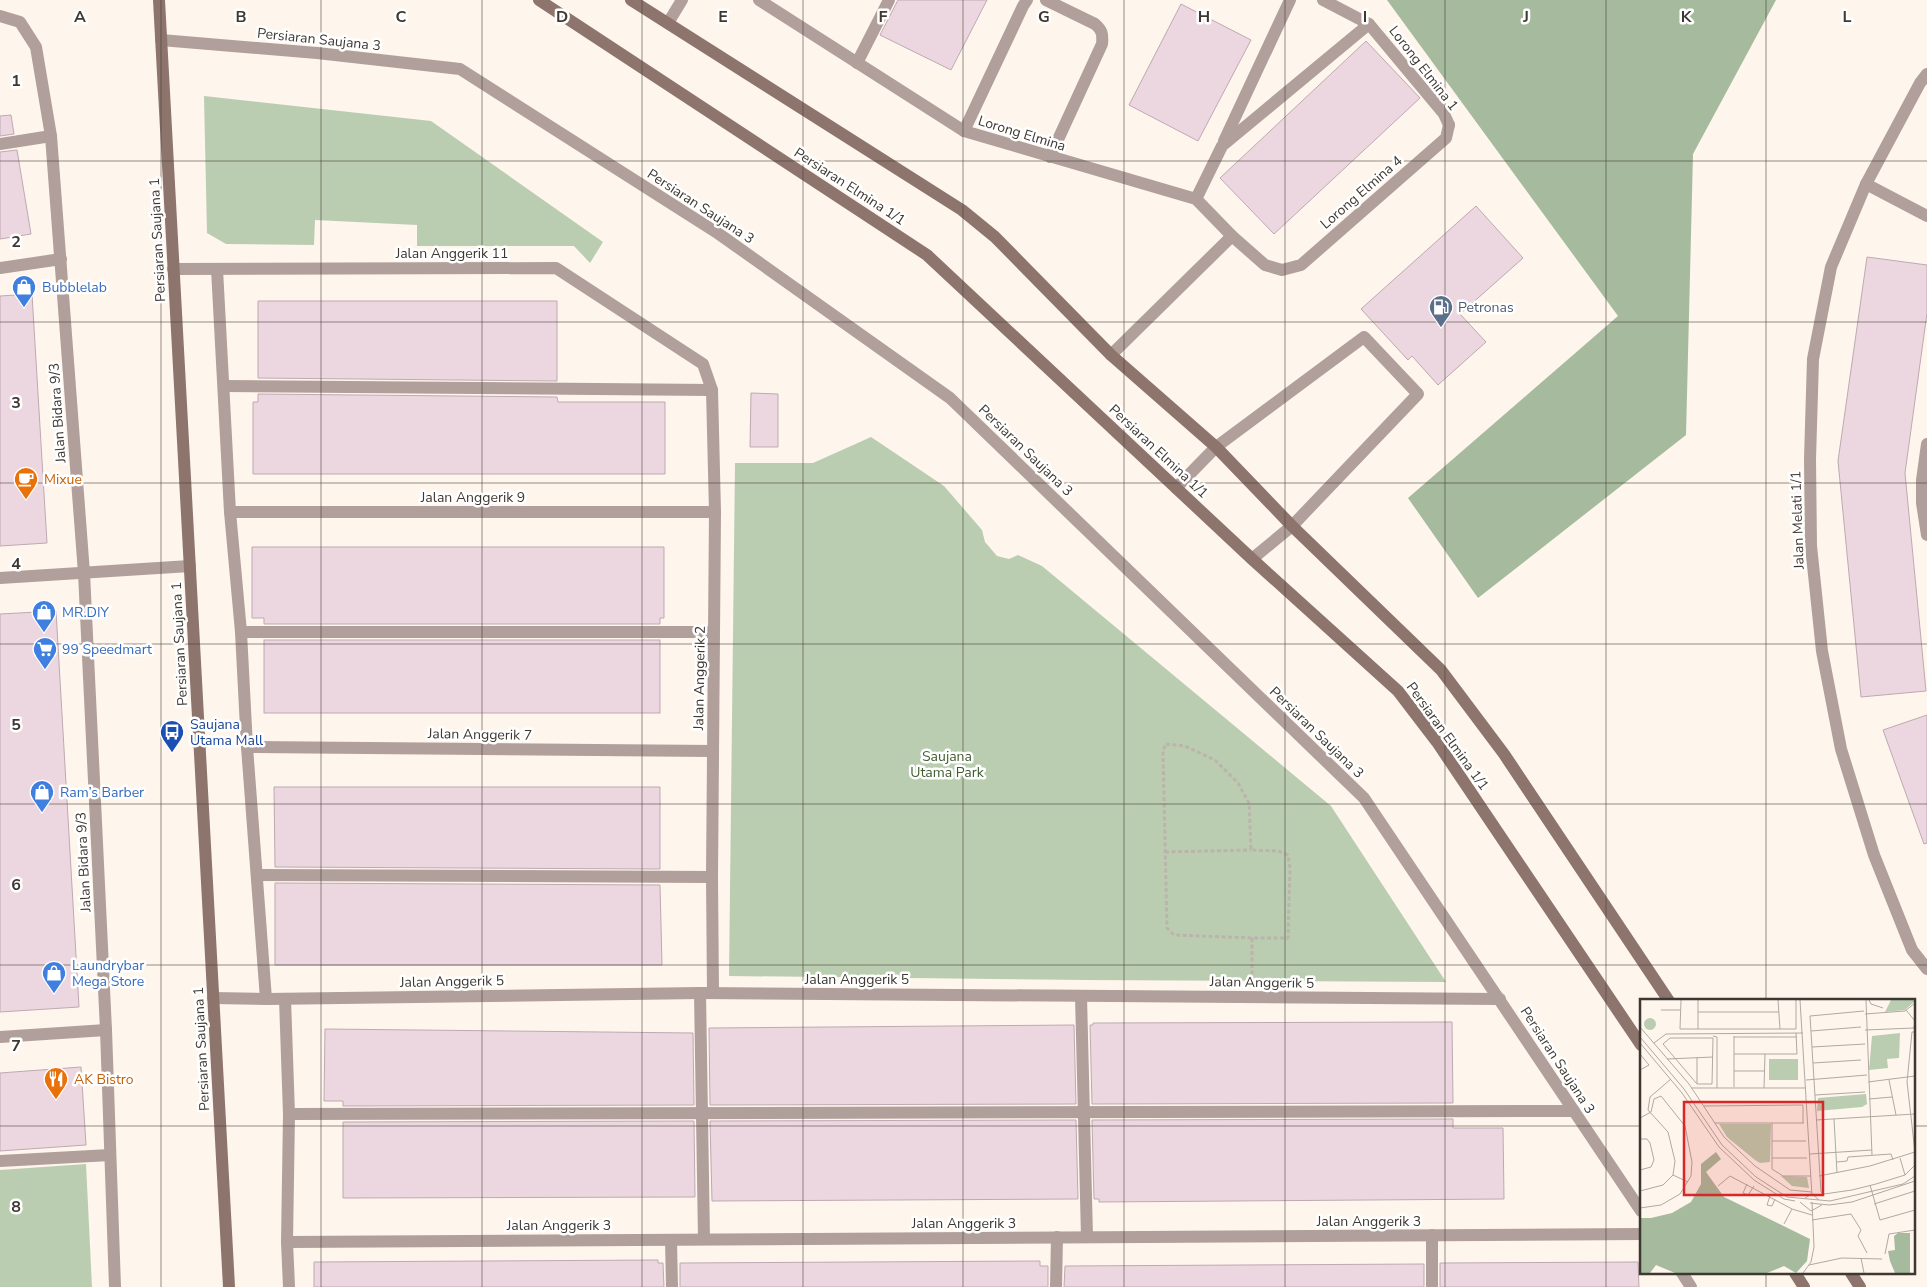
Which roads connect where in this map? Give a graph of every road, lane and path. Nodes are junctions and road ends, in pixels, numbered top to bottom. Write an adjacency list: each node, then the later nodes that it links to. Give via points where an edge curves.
1 (539, 0): 38 (main road, Persiaran Elmina 1/1, via 927,255)
2 (631, 0): 12 (main road)
3 (682, 0): 12 (street)
4 (759, 0): 15 (street, Lorong Elmina)
5 (889, 0): 15 (street)
6 (1027, 0): 18 (street)
7 (1046, 0): 22 (street, via 1094,24 1103,36)
8 (1290, 0): 21 (street)
9 (1322, 0): 13 (street, Lorong Elmina 1)
10 (159, 3): 14 (main road, Persiaran Saujana 1)
11 (0, 16): 19 (street, Jalan Bidara 9/3, via 20,22 36,47)
12 (668, 23): 32 (main road, via 962,210 995,237)
13 (1369, 24): 17 (street, Lorong Elmina 1, via 1444,114); 21 (street)
14 (161, 40): 29 (main road, Persiaran Saujana 1); 64 (street, Persiaran Saujana 3, via 460,69 719,234 950,398 1364,798)
15 (858, 63): 18 (street, Lorong Elmina)
16 (1927, 74): 23 (street, Jalan Melati 1/1)
17 (1449, 125): 31 (street, Lorong Elmina 4, via 1446,138 1308,259 1301,265)
18 (964, 131): 22 (street, Lorong Elmina)
19 (51, 136): 20 (street); 27 (street, Jalan Bidara 9/3)
20 (0, 144)
21 (1222, 146): 24 (street)
22 (1050, 157): 24 (street, Lorong Elmina)
23 (1866, 184): 25 (street); 56 (street, Jalan Melati 1/1, via 1831,267 1813,359 1812,546 1822,651 1841,749 1874,854 1912,950)
24 (1196, 199): 26 (street, Lorong Elmina)
25 (1927, 216)
26 (1232, 236): 31 (street, Lorong Elmina, via 1265,265); 32 (street)
27 (61, 259): 28 (street); 45 (street, Jalan Bidara 9/3)
28 (0, 268)
29 (173, 270): 30 (street, Jalan Anggerik 11); 44 (main road, Persiaran Saujana 1)
30 (217, 270): 33 (street, Jalan Anggerik 11, via 556,268); 34 (street)
31 (1282, 270)
32 (1111, 355): 37 (main road)
33 (703, 364): 35 (street, Jalan Anggerik 2)
34 (225, 386): 35 (street); 39 (street)
35 (712, 390): 40 (street, Jalan Anggerik 2)
36 (1927, 444): 42 (street, via 1922,480)
37 (1216, 448): 38 (street); 41 (main road); 41 (street, via 1364,337 1418,394)
38 (1176, 488): 43 (main road, Persiaran Elmina 1/1)
39 (230, 512): 40 (street, Jalan Anggerik 9); 47 (street)
40 (715, 512): 48 (street, Jalan Anggerik 2)
41 (1292, 526): 43 (street); 62 (main road, via 1441,670 1504,754)
42 (1927, 535)
43 (1252, 559): 67 (main road, Persiaran Elmina 1/1, via 1398,691 1437,742)
44 (190, 566): 45 (street); 60 (main road, Persiaran Saujana 1)
45 (84, 573): 46 (street); 65 (street, Jalan Bidara 9/3)
46 (0, 578)
47 (241, 632): 48 (street); 49 (street)
48 (714, 632): 50 (street, Jalan Anggerik 2)
49 (247, 747): 50 (street, Jalan Anggerik 7); 53 (street)
50 (713, 751): 54 (street, Jalan Anggerik 2)
51 (1251, 850): 52 (path); 52 (path, via 1249,803 1238,783 1215,760 1185,746 1166,744 1163,750); 55 (path, via 1278,851 1288,855 1290,869 1288,938)
52 (1165, 852): 55 (path, via 1167,928 1174,934)
53 (258, 876): 54 (street); 63 (street)
54 (712, 877): 57 (street, Jalan Anggerik 2)
55 (1252, 938): 59 (path)
56 (1927, 969)
57 (707, 993): 58 (street, Jalan Anggerik 5); 61 (street, Jalan Anggerik 5); 69 (street, Jalan Anggerik 2)
58 (1081, 996): 59 (street, Jalan Anggerik 5); 70 (street)
59 (1252, 997): 64 (street, Jalan Anggerik 5)
60 (213, 998): 63 (street, Jalan Anggerik 5); 86 (main road, Persiaran Saujana 1)
61 (285, 999): 63 (street, Jalan Anggerik 5); 71 (street)
62 (1668, 999)
63 (266, 1000)
64 (1500, 1000): 68 (street, Persiaran Saujana 3)
65 (106, 1030): 66 (street); 72 (street, Jalan Bidara 9/3)
66 (0, 1037)
67 (1640, 1044)
68 (1574, 1111): 70 (street); 74 (street, Persiaran Saujana 3)
69 (702, 1112): 70 (street); 71 (street); 80 (street, Jalan Anggerik 2)
70 (1084, 1112): 78 (street)
71 (289, 1114): 81 (street)
72 (110, 1155): 73 (street); 85 (street, Jalan Bidara 9/3)
73 (0, 1161)
74 (1640, 1210)
75 (1640, 1234): 76 (street, Jalan Anggerik 3)
76 (1432, 1235): 78 (street, Jalan Anggerik 3); 90 (street)
77 (1057, 1237): 78 (street, Jalan Anggerik 3); 80 (street, Jalan Anggerik 3); 89 (street)
78 (1087, 1237)
79 (671, 1240): 80 (street, Jalan Anggerik 3); 81 (street, Jalan Anggerik 3); 88 (street)
80 (704, 1240)
81 (288, 1242): 87 (street)
82 (1683, 1274): 91 (street)
83 (1796, 1274): 92 (main road)
84 (1852, 1274): 93 (main road)
85 (115, 1287)
86 (229, 1287)
87 (289, 1287)
88 (672, 1287)
89 (1056, 1287)
90 (1432, 1287)
91 (1691, 1287)
92 (1804, 1287)
93 (1860, 1287)

